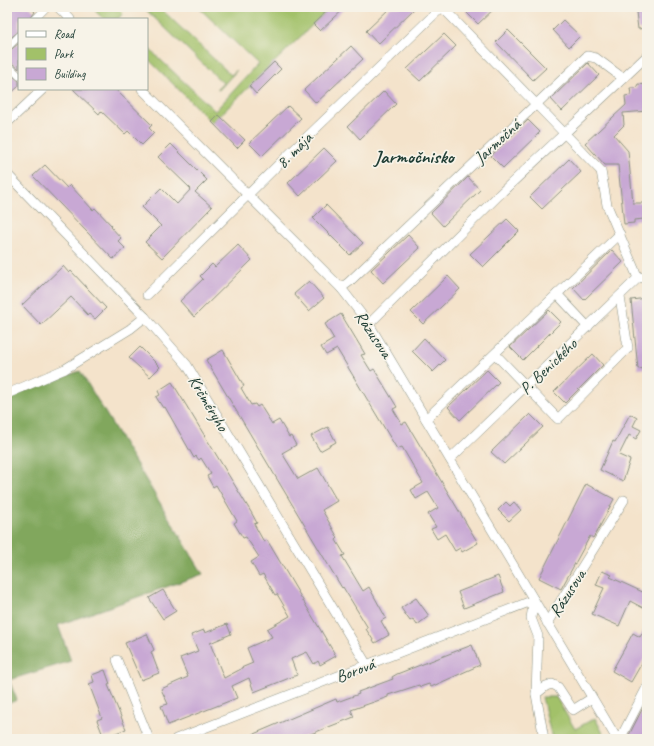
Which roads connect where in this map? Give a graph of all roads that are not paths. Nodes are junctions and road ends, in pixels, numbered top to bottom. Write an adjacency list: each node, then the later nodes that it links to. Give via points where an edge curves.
1 (47, 7): 3 (street)
2 (58, 7): 4 (street)
3 (36, 18)
4 (69, 18)
5 (18, 37): 6 (street)
6 (7, 48)
7 (647, 56): 10 (street)
8 (7, 64): 9 (street)
9 (18, 75)
10 (623, 78): 13 (street, Jarmočná, via 596,58 587,56); 15 (street)
11 (143, 90): 17 (street, Rázusova)
12 (38, 91): 14 (street)
13 (536, 105): 15 (street); 17 (street, 8. mája, via 442,7); 20 (street, Jarmočná)
14 (7, 123)
15 (564, 134): 18 (street, via 601,171 607,205); 25 (street)
16 (7, 174): 24 (street, Krčméryho)
17 (248, 195): 20 (street, Rázusova); 22 (street, 8. mája)
18 (620, 234): 19 (street); 21 (street)
19 (643, 277): 23 (street, P. Benického)
20 (341, 288): 25 (street, Rázusova)
21 (557, 294): 26 (street); 27 (street)
22 (147, 295)
23 (620, 297): 26 (street, P. Benického); 28 (street, via 628,348 558,419)
24 (145, 317): 29 (street, via 64,369); 36 (street, Krčméryho, via 187,365)
25 (369, 324): 30 (street, Rázusova)
26 (588, 327): 28 (street, P. Benického)
27 (495, 354): 28 (street); 30 (street)
28 (526, 386): 31 (street, P. Benického)
29 (7, 394)
30 (426, 419): 31 (street, Rázusova)
31 (450, 459): 33 (street, Rázusova)
32 (624, 500): 34 (street, Rázusova)
33 (534, 600): 34 (street, Rázusova); 36 (street, Borová); 38 (street, via 531,618 538,636)
34 (547, 623): 39 (street, Rázusova)
35 (117, 660): 40 (street)
36 (367, 666): 41 (street, Borová)
37 (647, 687): 43 (street)
38 (536, 694): 39 (street, via 552,684 558,687 573,710); 42 (street)
39 (592, 698): 43 (street, Rázusova)
40 (149, 739)
41 (176, 739)
42 (544, 739)
43 (619, 739)

